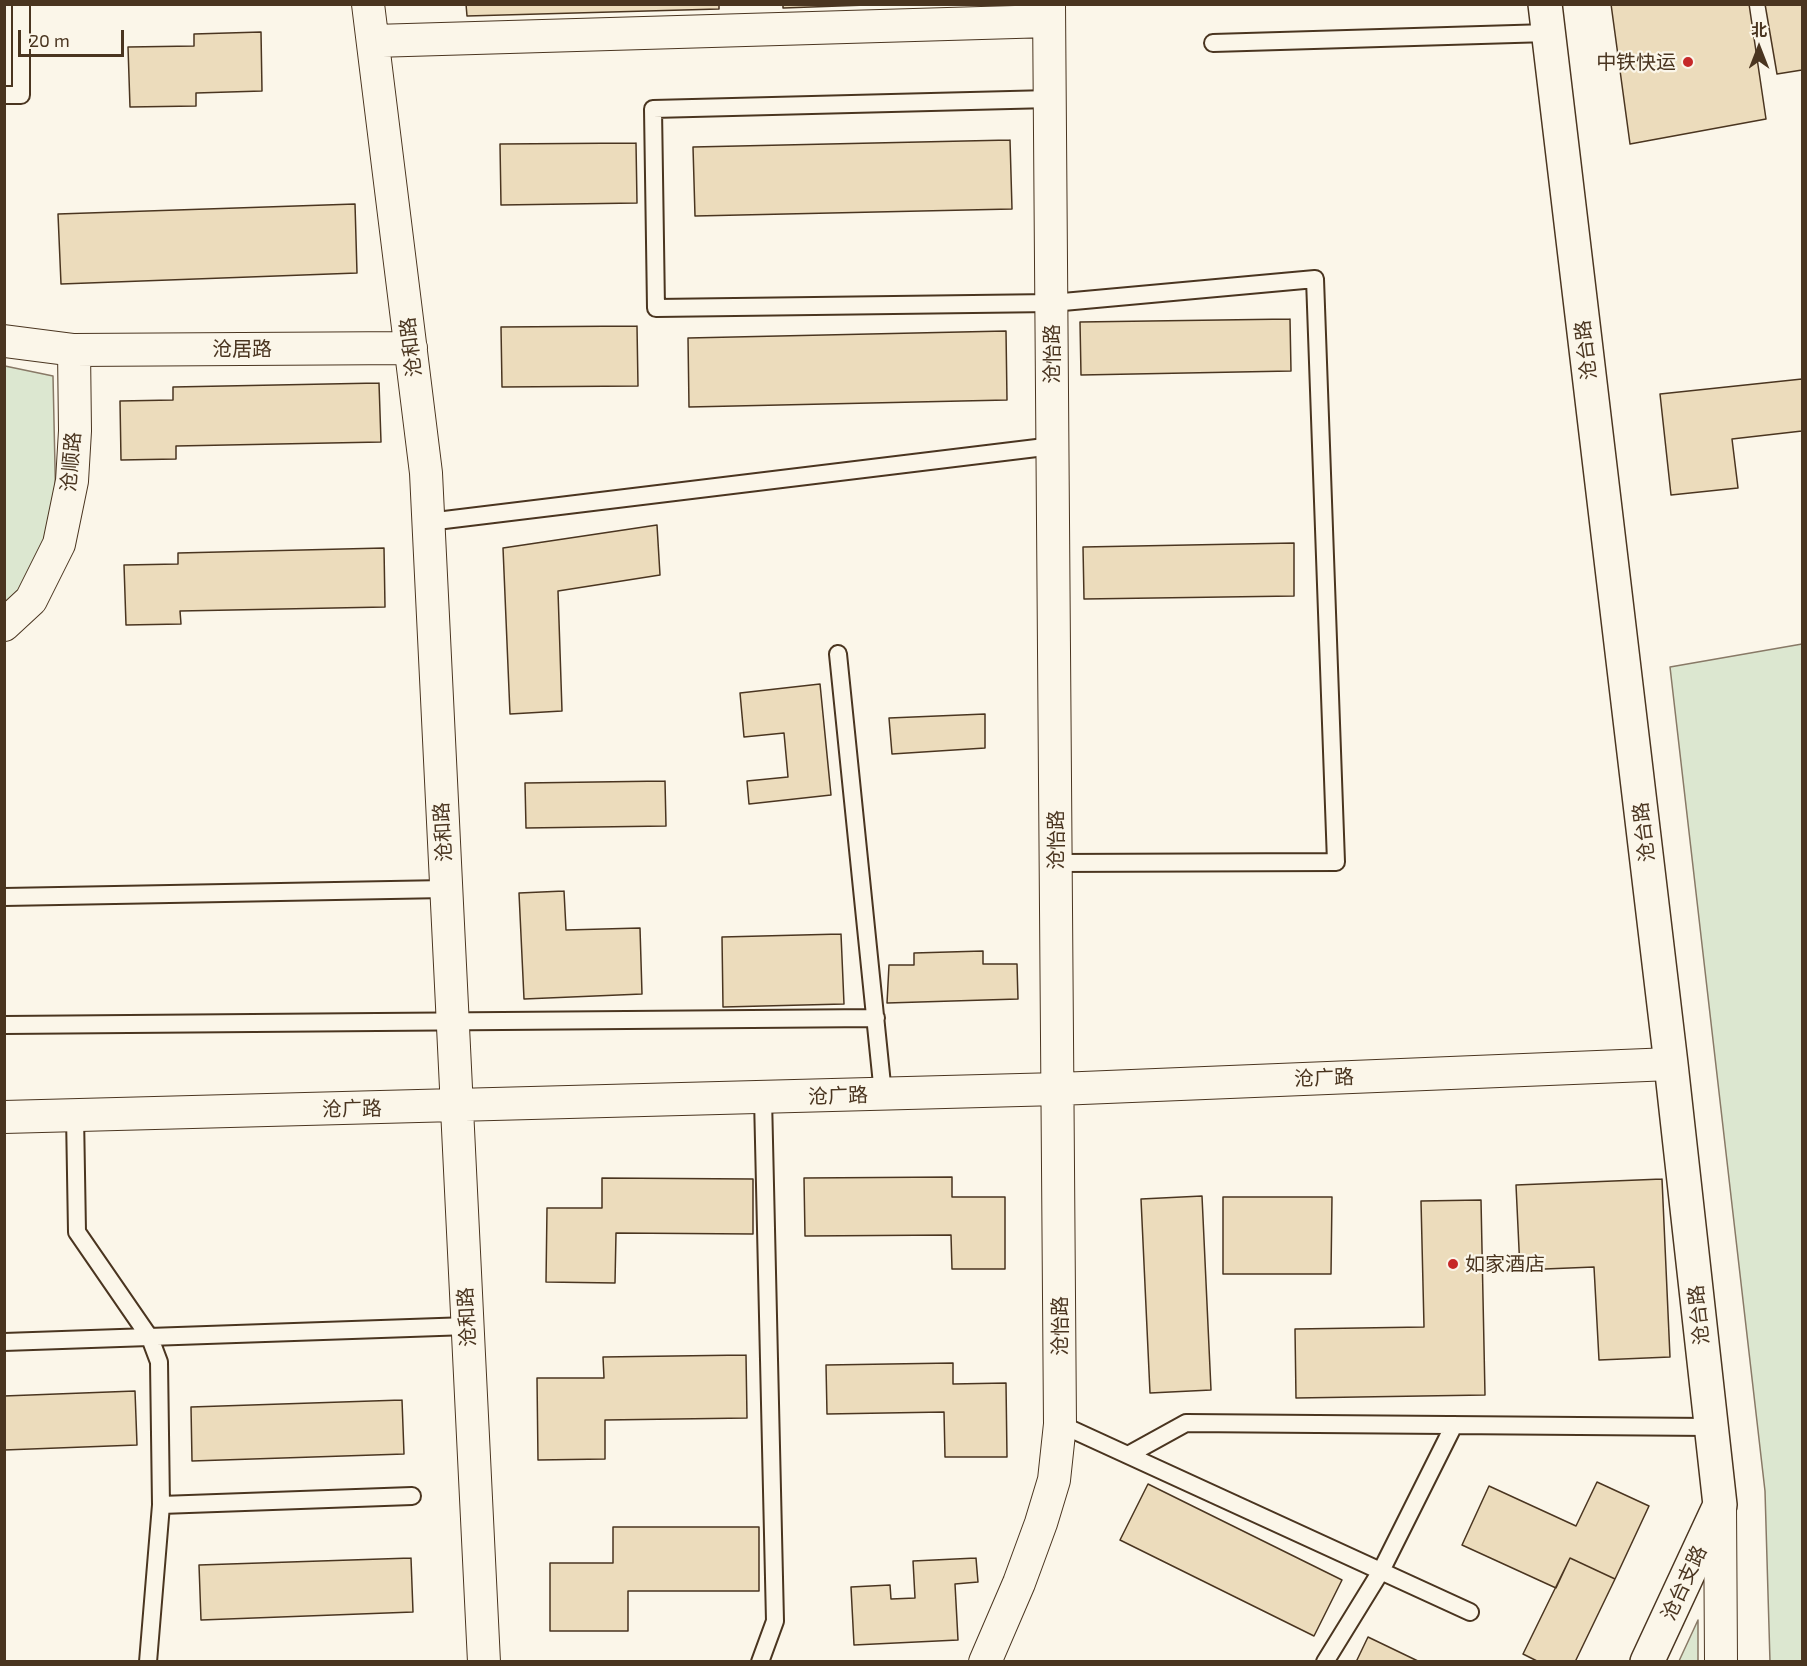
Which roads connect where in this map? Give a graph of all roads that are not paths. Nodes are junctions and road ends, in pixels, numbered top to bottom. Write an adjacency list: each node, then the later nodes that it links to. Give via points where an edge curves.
1 (21, 4): 7 (lane, via 21,95)
2 (368, 4): 5 (street, 沧和路)
3 (1049, 13): 5 (street); 8 (street, 沧怡路)
4 (1547, 19): 6 (lane); 23 (street, 沧台路)
5 (374, 41): 11 (street, 沧和路)
6 (1213, 43)
7 (4, 95)
8 (1050, 99): 9 (street, 沧怡路); 9 (lane, via 653,109 656,308)
9 (1052, 303): 13 (street, 沧怡路); 17 (lane, via 1315,279 1336,862)
10 (4, 341): 12 (street)
11 (411, 348): 12 (street, 沧居路); 14 (street, 沧和路)
12 (74, 350): 15 (street, 沧顺路, via 72,481 59,544 31,600)
13 (1053, 446): 14 (lane); 17 (street, 沧怡路)
14 (428, 522): 18 (street, 沧和路)
15 (4, 625)
16 (838, 654): 20 (lane)
17 (1056, 863): 24 (street, 沧怡路)
18 (446, 889): 19 (lane); 21 (street, 沧和路)
19 (4, 897)
20 (876, 1018): 21 (lane); 25 (lane)
21 (452, 1021): 22 (lane); 27 (street, 沧和路)
22 (4, 1024)
23 (1671, 1064): 24 (street, 沧广路); 35 (street, 沧台路)
24 (1058, 1089): 25 (street, 沧广路); 33 (street, 沧怡路)
25 (884, 1094): 26 (street, 沧广路)
26 (763, 1098): 27 (street, 沧广路); 44 (lane, via 775,1621)
27 (457, 1107): 28 (street, 沧广路); 30 (street, 沧和路)
28 (75, 1115): 29 (street, 沧广路); 31 (lane, via 77,1232)
29 (4, 1117)
30 (468, 1326): 31 (lane); 43 (street, 沧和路)
31 (150, 1338): 32 (lane); 38 (lane, via 159,1362)
32 (4, 1342)
33 (1060, 1424): 36 (lane); 45 (street, 沧怡路, via 1054,1480 1041,1523)
34 (1454, 1425): 35 (lane); 36 (lane, via 1186,1423); 40 (lane)
35 (1711, 1427): 39 (street, 沧台路)
36 (1128, 1455): 40 (lane)
37 (412, 1496): 38 (lane)
38 (160, 1505): 42 (lane)
39 (1720, 1505): 47 (street, 沧台支路); 48 (street, 沧台路)
40 (1381, 1571): 41 (lane); 46 (lane)
41 (1470, 1612)
42 (148, 1662)
43 (484, 1662)
44 (760, 1662)
45 (985, 1662)
46 (1325, 1662)
47 (1647, 1662)
48 (1720, 1662)

